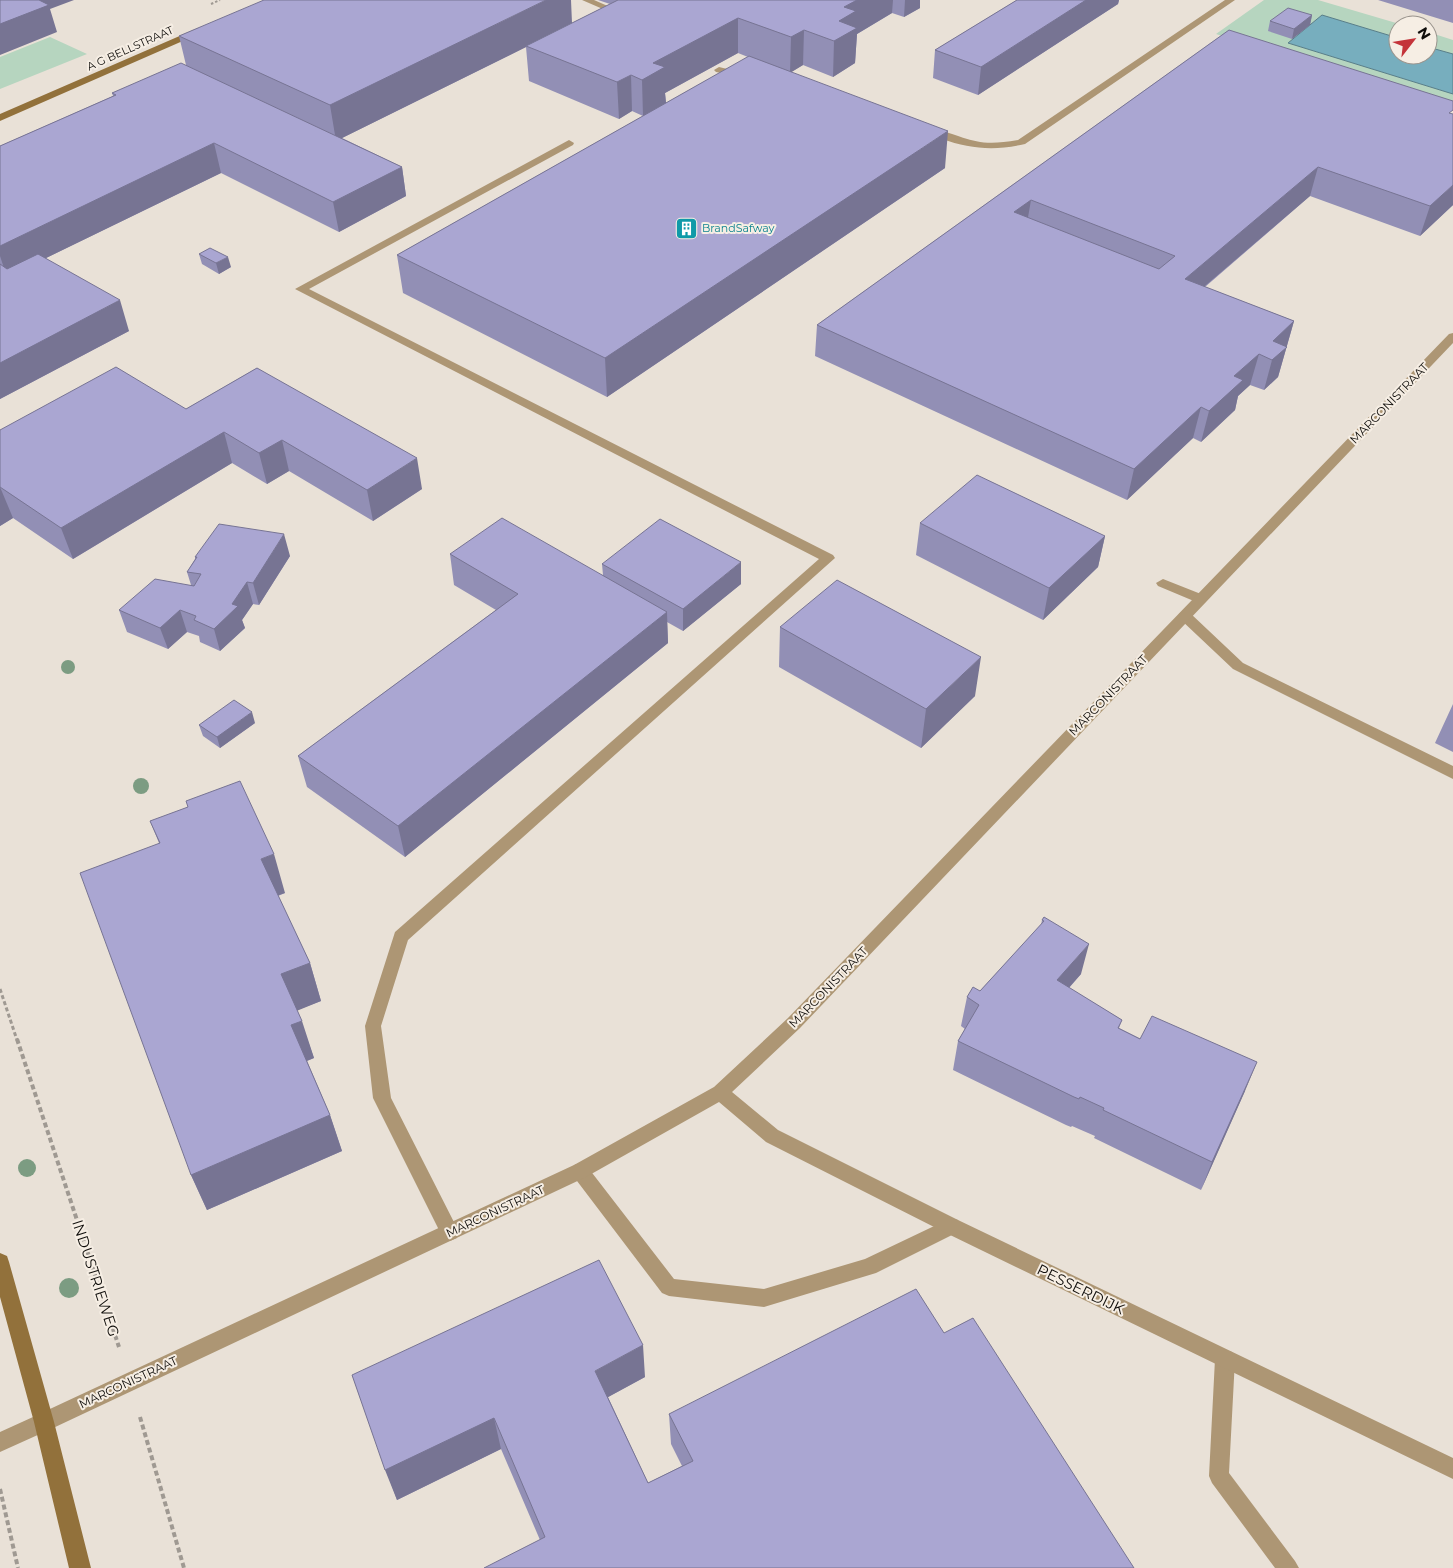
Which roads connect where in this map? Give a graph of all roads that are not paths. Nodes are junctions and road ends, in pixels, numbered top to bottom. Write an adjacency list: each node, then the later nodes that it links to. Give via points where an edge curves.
1 (586, 0): 3 (street)
2 (1230, 0): 8 (street, via 1021,142 991,148 968,145)
3 (623, 14)
4 (205, 28): 7 (street, A G BELLSTRAAT)
5 (719, 70): 6 (street)
6 (757, 76)
7 (0, 118)
8 (922, 127)
9 (569, 143): 18 (street, via 301,289 828,558 401,937 373,1026 382,1098)
10 (1453, 336): 12 (street, MARCONISTRAAT)
11 (1163, 583): 12 (street)
12 (1201, 599): 13 (street, MARCONISTRAAT)
13 (1184, 616): 14 (street, via 1238,666); 15 (street, MARCONISTRAAT, via 794,1022)
14 (1453, 773)
15 (720, 1092): 16 (street, MARCONISTRAAT); 17 (street, PESSERDIJK, via 772,1136)
16 (580, 1171): 17 (street, via 669,1287 764,1298 869,1267); 18 (street, MARCONISTRAAT)
17 (951, 1226): 20 (street, PESSERDIJK)
18 (450, 1232): 21 (street, MARCONISTRAAT)
19 (0, 1262): 21 (street)
20 (1224, 1359): 23 (street, PESSERDIJK); 25 (street, via 1219,1476)
21 (44, 1422): 22 (street, MARCONISTRAAT); 24 (street)
22 (0, 1442)
23 (1453, 1469)
24 (80, 1568)
25 (1288, 1568)

